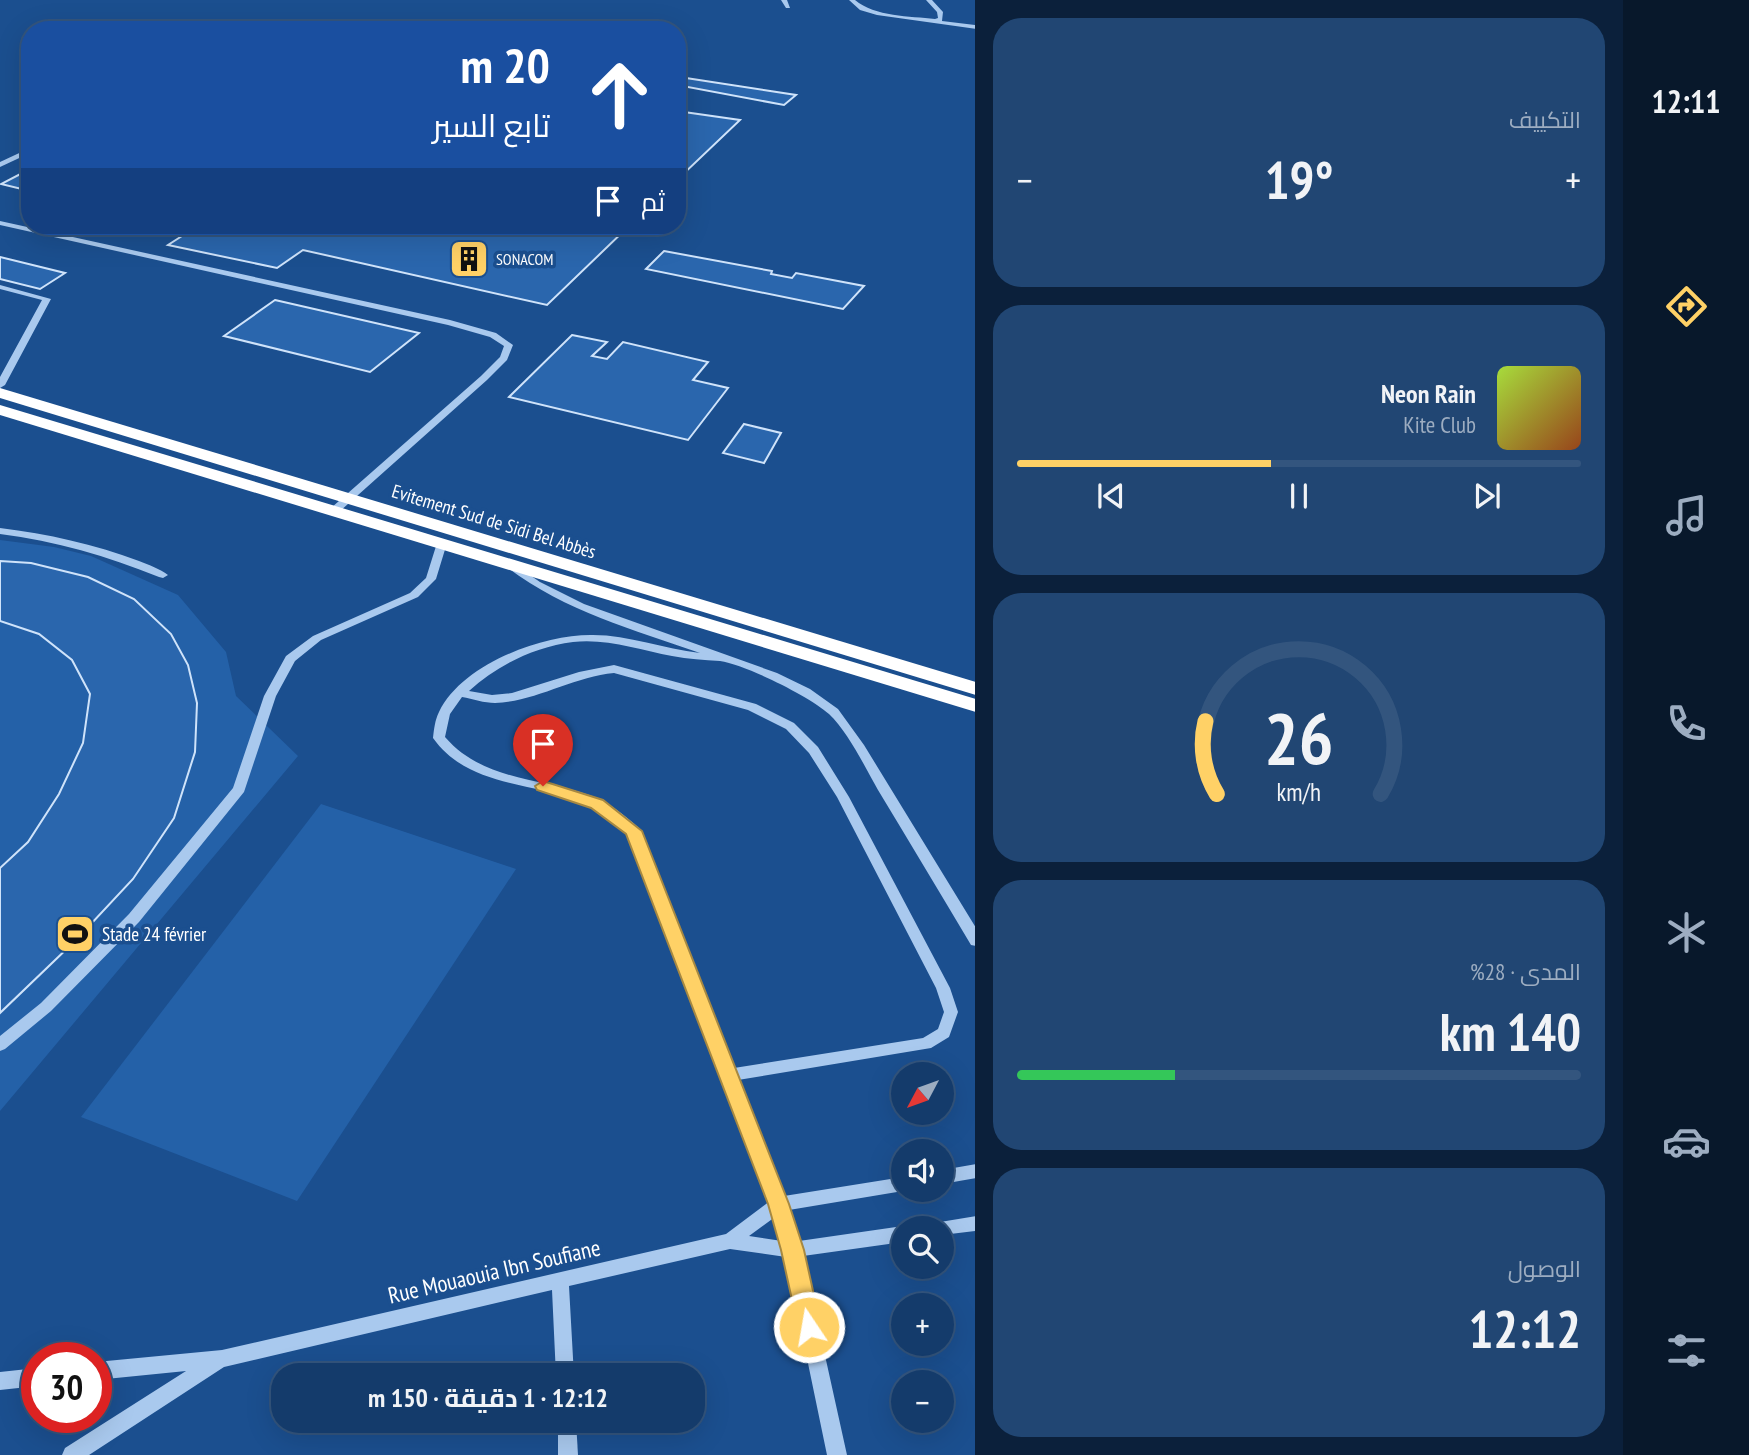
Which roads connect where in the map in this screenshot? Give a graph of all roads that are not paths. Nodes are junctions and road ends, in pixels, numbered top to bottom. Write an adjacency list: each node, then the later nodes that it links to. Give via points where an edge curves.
1 (784, 0): 4 (street)
2 (852, 0): 5 (street, via 862,9)
3 (929, 0): 5 (street, via 940,12 941,19)
4 (788, 7)
5 (936, 21): 6 (street)
6 (975, 27)
7 (21, 154): 8 (street)
8 (0, 165)
9 (0, 223): 10 (street)
10 (21, 228)
11 (54, 235): 16 (street, via 450,323 493,335 509,345 504,358 484,378)
12 (0, 287): 13 (street, via 47,299)
13 (0, 385)
14 (0, 393): 16 (highway, Evitement Sud de Sidi Bel Abbès)
15 (0, 410): 16 (highway, Evitement Sud de Sidi Bel Abbès)
16 (342, 504): 18 (highway, Evitement Sud de Sidi Bel Abbès); 19 (highway, Evitement Sud de Sidi Bel Abbès)
17 (0, 531): 22 (street, via 54,537)
18 (442, 543): 19 (highway, Evitement Sud de Sidi Bel Abbès); 28 (street, via 432,579 414,595 317,638 290,659 270,696 239,789 134,918 46,1007)
19 (471, 544): 20 (highway, Evitement Sud de Sidi Bel Abbès)
20 (493, 551): 21 (highway, Evitement Sud de Sidi Bel Abbès); 24 (highway, Evitement Sud de Sidi Bel Abbès)
21 (509, 563): 23 (street, via 536,584 580,606); 26 (highway, Evitement Sud de Sidi Bel Abbès)
22 (163, 575)
23 (722, 658): 25 (street, via 692,659 618,641 570,640 506,660 470,681); 27 (street, via 773,676 834,712)
24 (975, 690)
25 (459, 693): 29 (street, via 446,709 441,726 439,738 445,748 466,763 497,775 597,804 634,831); 29 (street, via 511,697 590,670 614,669 752,708 790,726 814,750 862,832 951,1012 944,1033 926,1044)
26 (975, 706)
27 (975, 942)
28 (0, 1045)
29 (729, 1075): 33 (street)
30 (975, 1171): 31 (street)
31 (954, 1175)
32 (891, 1186): 33 (street)
33 (779, 1204): 37 (street); 38 (street)
34 (975, 1223): 35 (street)
35 (954, 1226)
36 (891, 1236): 38 (street, Rue Mouaouia Ibn Soufiane)
37 (730, 1241): 38 (street, Rue Mouaouia Ibn Soufiane); 39 (street, Rue Mouaouia Ibn Soufiane)
38 (793, 1250): 48 (street)
39 (560, 1282): 40 (street, Rue Mouaouia Ibn Soufiane); 41 (street)
40 (222, 1359): 42 (street, Rue Mouaouia Ibn Soufiane); 46 (street)
41 (564, 1363)
42 (112, 1369)
43 (21, 1379): 44 (street)
44 (0, 1381)
45 (567, 1433): 47 (street)
46 (72, 1455)
47 (568, 1455)
48 (837, 1455)

